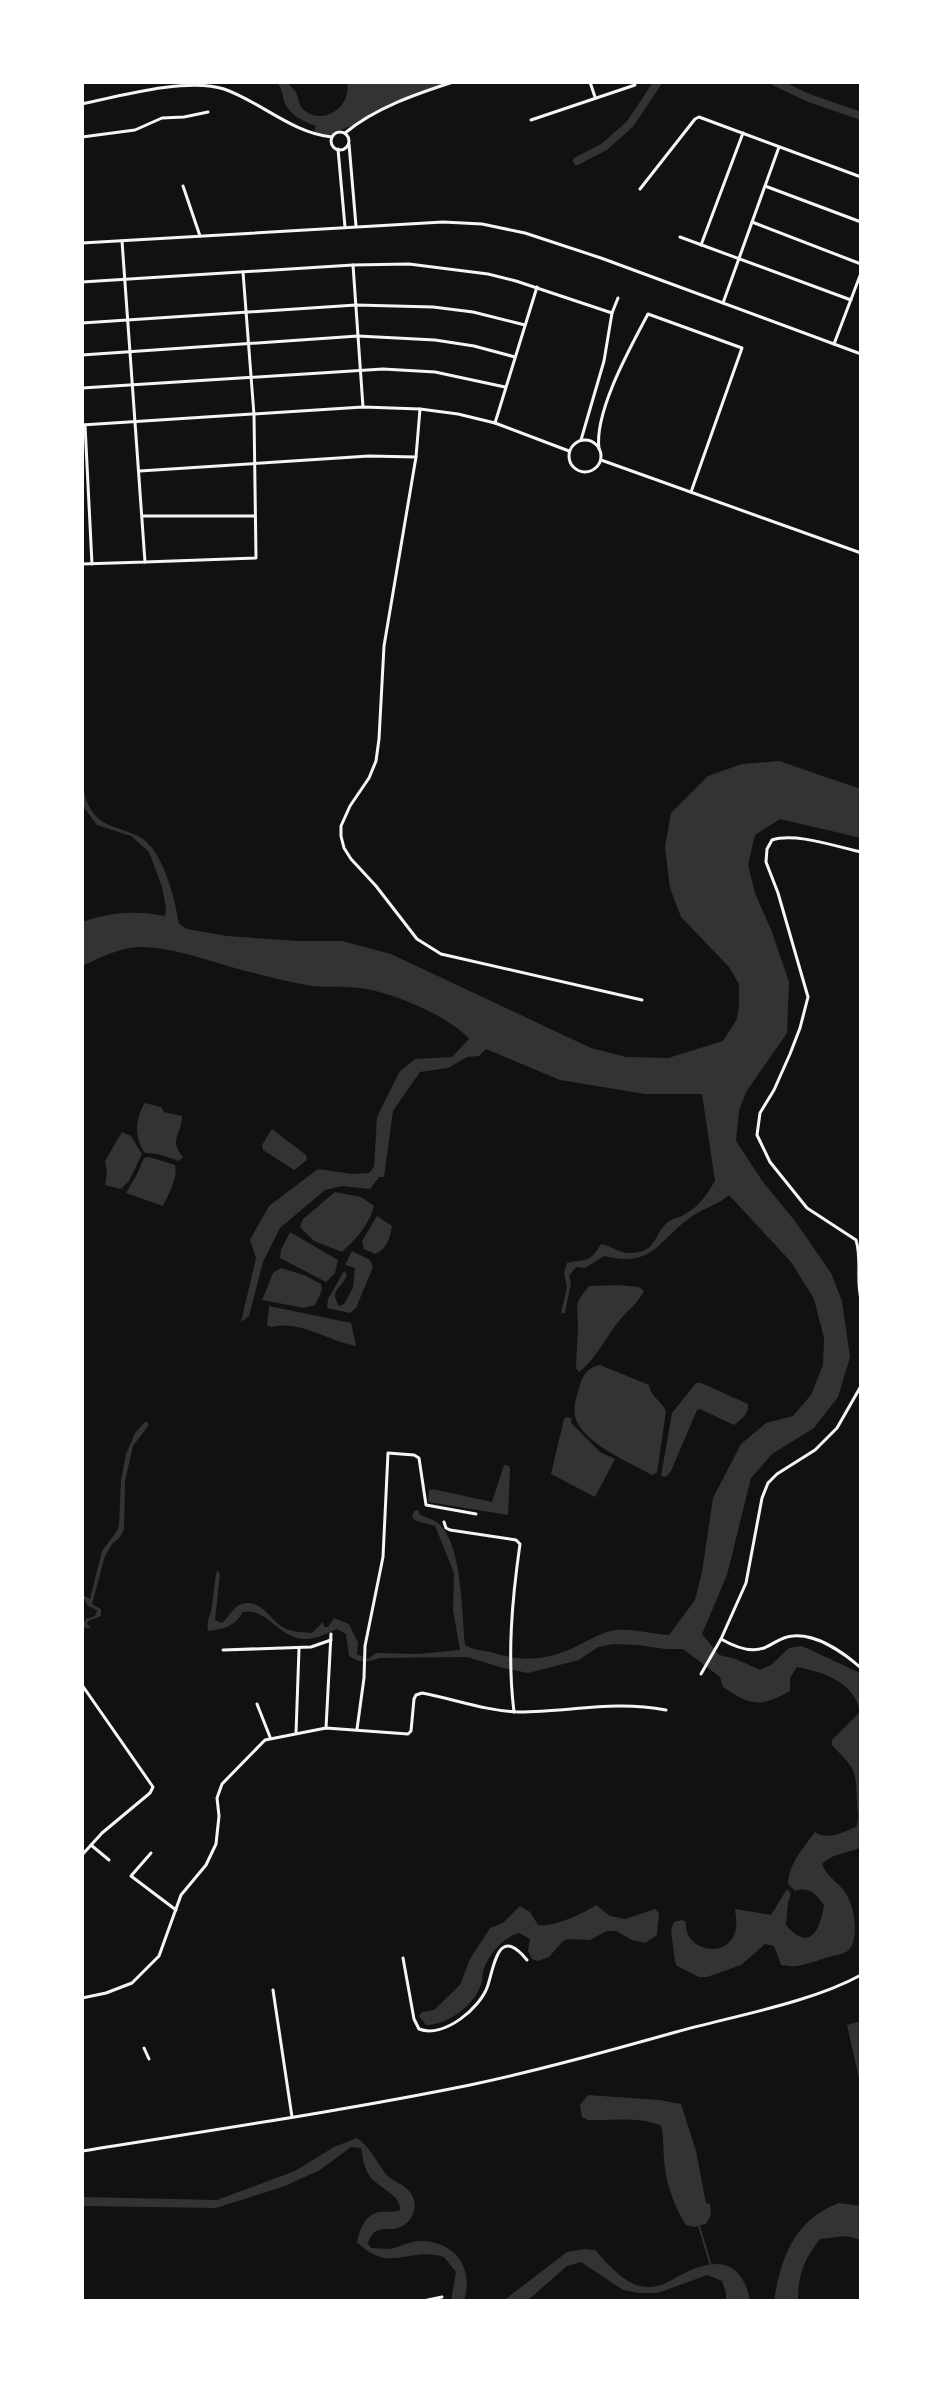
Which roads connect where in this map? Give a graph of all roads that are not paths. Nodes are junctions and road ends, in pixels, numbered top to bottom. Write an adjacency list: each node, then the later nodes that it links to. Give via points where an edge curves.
1 (453, 82): 8 (street, via 395,104)
2 (590, 82): 4 (street)
3 (635, 85): 4 (street)
4 (595, 97): 7 (street)
5 (82, 104): 11 (street, via 211,86 299,128)
6 (208, 112): 10 (street)
7 (531, 120)
8 (345, 133): 11 (street); 12 (street)
9 (743, 133): 13 (street); 18 (street, via 695,119); 27 (street)
10 (82, 137)
11 (332, 137): 14 (street)
12 (349, 144): 14 (street); 21 (street)
13 (779, 147): 15 (street); 17 (street)
14 (338, 149): 22 (street)
15 (861, 177)
16 (183, 186): 23 (street)
17 (765, 186): 19 (street); 20 (street)
18 (640, 189)
19 (752, 222): 28 (street); 29 (street)
20 (861, 222)
21 (356, 226): 22 (street); 38 (street, via 443,222 525,233)
22 (345, 227): 23 (street)
23 (200, 236): 25 (street)
24 (680, 237): 27 (street)
25 (122, 241): 26 (street); 33 (street)
26 (82, 243)
27 (701, 245): 28 (street)
28 (739, 258): 37 (street); 38 (street)
29 (861, 264)
30 (353, 265): 31 (street); 35 (street, via 437,266); 39 (street)
31 (243, 272): 33 (street); 40 (street)
32 (861, 273): 37 (street)
33 (125, 279): 34 (street); 42 (street)
34 (82, 282)
35 (537, 287): 41 (street); 44 (street)
36 (618, 298): 41 (street)
37 (851, 300): 46 (street)
38 (723, 303): 46 (street)
39 (356, 305): 40 (street); 44 (street, via 433,307); 45 (street)
40 (247, 311): 42 (street); 47 (street)
41 (612, 313): 63 (street)
42 (128, 320): 43 (street); 48 (street)
43 (82, 323)
44 (525, 325): 51 (street)
45 (358, 336): 47 (street); 51 (street, via 435,340); 52 (street)
46 (834, 344): 49 (street)
47 (249, 345): 48 (street); 53 (street)
48 (129, 352): 50 (street); 54 (street)
49 (861, 354)
50 (82, 355)
51 (515, 357): 55 (street)
52 (360, 370): 53 (street); 55 (street, via 435,372); 57 (street)
53 (251, 377): 54 (street); 59 (street)
54 (132, 385): 56 (street); 60 (street)
55 (505, 387): 61 (street)
56 (82, 388)
57 (363, 407): 58 (street); 59 (street)
58 (420, 409): 61 (street); 66 (street)
59 (254, 415): 60 (street); 69 (street)
60 (136, 422): 62 (street); 70 (street)
61 (495, 423): 65 (street)
62 (84, 425): 68 (street)
63 (581, 440): 64 (street); 65 (street)
64 (599, 449): 67 (street); 71 (street, via 598,435 620,366 648,314 742,348)
65 (569, 451): 67 (street, via 569,461 580,472 591,472)
66 (416, 457): 69 (street); 79 (street, via 384,646 376,761 341,826 344,848 417,939 441,954)
67 (601, 460): 71 (street)
68 (84, 462): 77 (street)
69 (256, 463): 70 (street); 73 (street)
70 (140, 471): 72 (street)
71 (691, 492): 74 (street)
72 (142, 516): 73 (street); 75 (street)
73 (255, 516): 75 (street, via 256,558)
74 (861, 553)
75 (145, 562): 77 (street)
76 (82, 564): 77 (street)
77 (92, 564)
78 (861, 852): 80 (street, via 780,837 767,849 766,862 808,997 800,1028 756,1127 770,1162 807,1208 856,1240)
79 (642, 1000)
80 (861, 1299)
81 (861, 1386): 85 (street, via 837,1428 768,1483 746,1583)
82 (476, 1514): 96 (street, via 426,1505 419,1458 388,1453 383,1557)
83 (444, 1522): 94 (street, via 450,1530 519,1542 510,1658)
84 (331, 1634): 86 (street)
85 (721, 1639): 89 (street, via 757,1650 789,1636 809,1637); 90 (street)
86 (331, 1640): 87 (street); 95 (street)
87 (299, 1647): 88 (street); 97 (street)
88 (223, 1650)
89 (861, 1668)
90 (701, 1674)
91 (82, 1685): 99 (street, via 153,1787)
92 (257, 1704): 98 (street)
93 (666, 1710): 94 (street, via 615,1704)
94 (514, 1712): 96 (street, via 422,1693 414,1699 410,1733)
95 (326, 1728): 96 (street); 97 (street)
96 (357, 1729)
97 (296, 1733): 98 (street)
98 (270, 1737): 103 (street, via 222,1784 216,1844)
99 (91, 1845): 101 (street); 102 (street)
100 (151, 1853): 103 (street, via 131,1876)
101 (82, 1855)
102 (109, 1860)
103 (176, 1910): 108 (street, via 150,1967 132,1983)
104 (403, 1958): 105 (street, via 414,2019 419,2029 432,2032 456,2023 480,1998 503,1948 515,1948)
105 (527, 1960)
106 (861, 1975): 111 (street, via 793,2001 574,2061)
107 (273, 1990): 111 (street)
108 (82, 1998)
109 (144, 2048): 110 (street)
110 (149, 2059)
111 (292, 2117): 112 (street)
112 (82, 2151)
113 (442, 2297): 114 (street)
114 (423, 2301)

